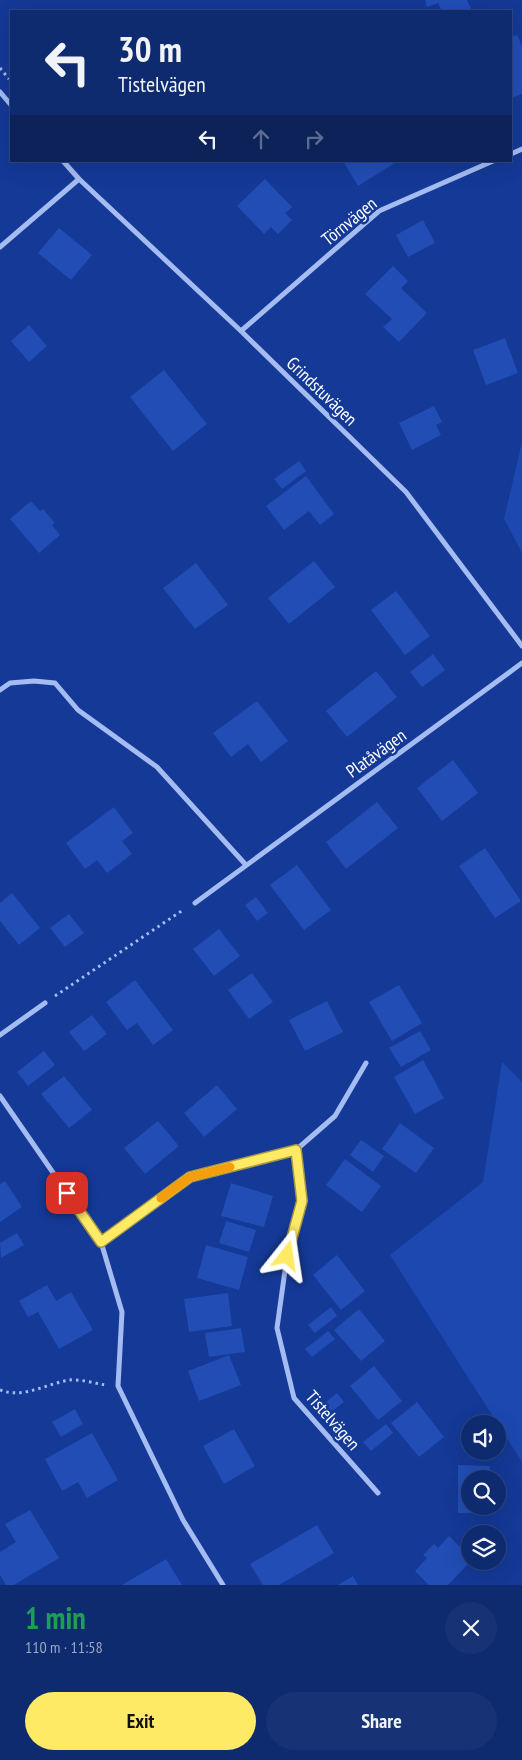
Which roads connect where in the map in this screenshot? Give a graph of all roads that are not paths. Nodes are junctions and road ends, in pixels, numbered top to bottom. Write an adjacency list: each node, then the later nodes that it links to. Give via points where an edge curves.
1 (0, 92): 2 (street)
2 (10, 103)
3 (64, 162): 5 (street, Grindstuvägen)
4 (491, 162): 7 (street, Törnvägen, via 379,211)
5 (79, 179): 6 (street); 7 (street, Grindstuvägen)
6 (0, 247)
7 (240, 331): 8 (street, Grindstuvägen, via 406,492)
8 (522, 646)
9 (522, 663): 11 (street, Platåvägen)
10 (0, 690): 11 (street, via 10,683 34,680 55,683 78,710 157,767)
11 (246, 864): 12 (street, Platåvägen)
12 (195, 902)
13 (44, 1003): 14 (street)
14 (0, 1035)
15 (366, 1063): 17 (street, via 335,1116)
16 (0, 1096): 18 (street)
17 (296, 1150): 18 (street, via 190,1177); 19 (street, Tistelvägen, via 302,1201 287,1256 277,1328 294,1398)
18 (101, 1242): 20 (street, via 122,1312 118,1386 183,1520)
19 (378, 1493)
20 (223, 1585)

